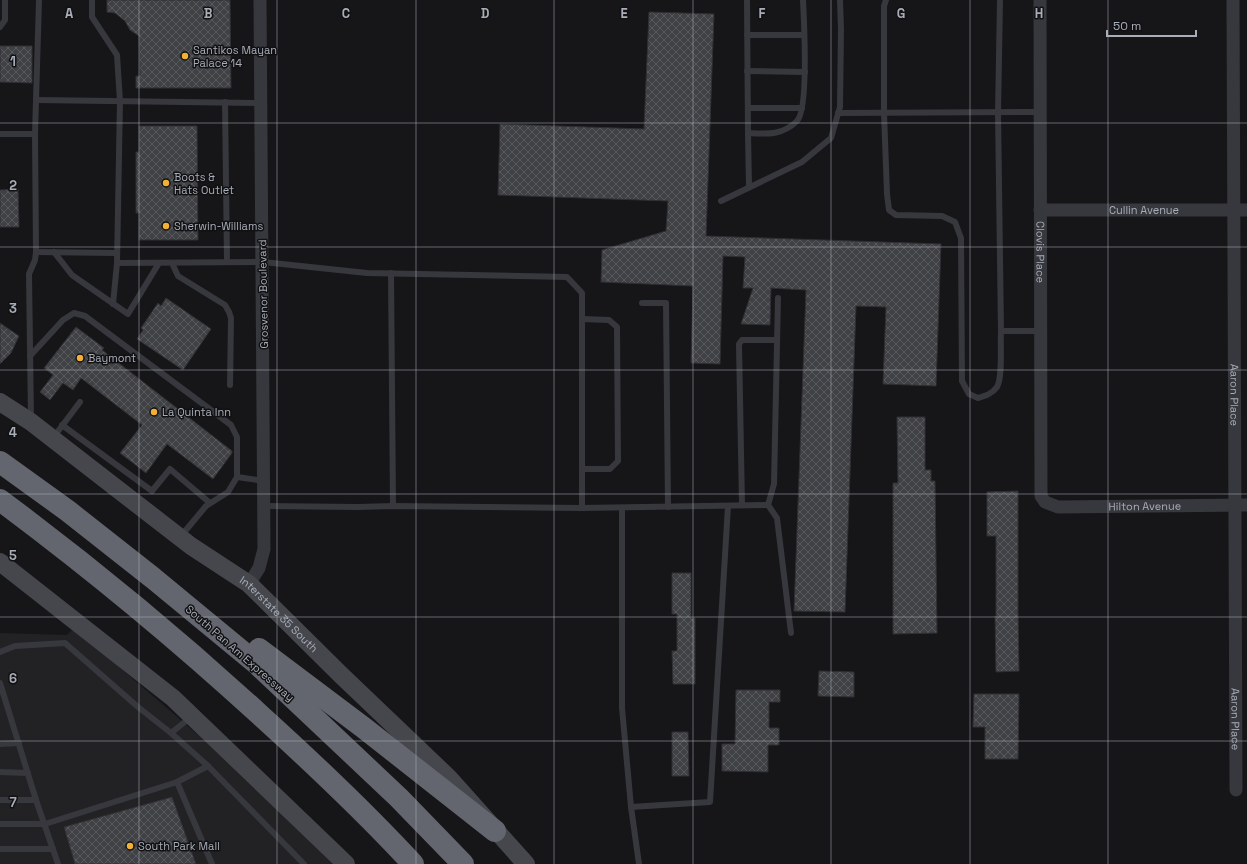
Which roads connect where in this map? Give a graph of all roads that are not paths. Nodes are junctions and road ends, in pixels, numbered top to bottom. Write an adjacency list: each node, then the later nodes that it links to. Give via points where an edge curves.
1 (5, 0): 12 (lane, via 5,20)
2 (39, 0): 17 (lane)
3 (92, 0): 18 (lane, via 92,17 117,55)
4 (260, 0): 20 (street, Grosvenor Boulevard)
5 (747, 0): 13 (lane)
6 (804, 0): 14 (lane)
7 (840, 0): 25 (lane)
8 (886, 0): 26 (lane)
9 (1000, 0): 23 (lane)
10 (1040, 0): 24 (street, Clovis Place)
11 (1233, 0): 33 (street, Aaron Place)
12 (0, 27)
13 (747, 35): 14 (lane); 15 (lane)
14 (804, 35): 16 (lane)
15 (747, 72): 16 (lane); 21 (lane)
16 (805, 72): 22 (lane)
17 (36, 100): 18 (lane); 29 (lane)
18 (120, 101): 19 (lane); 36 (lane)
19 (226, 102): 20 (lane); 39 (lane)
20 (260, 103): 40 (street, Grosvenor Boulevard)
21 (748, 108): 22 (lane); 27 (lane)
22 (802, 108): 27 (lane, via 798,120 785,130 773,134)
23 (998, 112): 24 (lane); 26 (lane); 47 (lane)
24 (1040, 112): 32 (street, Clovis Place)
25 (838, 113): 26 (lane); 30 (lane, via 831,138 802,162)
26 (884, 113): 47 (lane, via 889,210 896,215 942,216 955,222 961,238 962,381 969,394 978,398 988,396 997,387 1000,376)
27 (748, 133): 30 (lane)
28 (0, 134): 29 (lane)
29 (35, 134): 34 (lane)
30 (749, 187): 31 (lane)
31 (721, 201)
32 (1040, 210): 33 (street, Cullin Avenue); 48 (street, Clovis Place)
33 (1241, 210): 65 (street, Aaron Place)
34 (36, 252): 35 (lane); 50 (lane, via 29,274)
35 (54, 252): 36 (lane); 44 (lane, via 72,275)
36 (116, 253): 41 (lane)
37 (159, 262): 38 (lane); 41 (lane); 44 (lane, via 128,314)
38 (172, 262): 39 (lane); 51 (lane, via 178,276 225,305 229,312)
39 (227, 262): 40 (lane)
40 (263, 262): 42 (lane, via 367,273); 59 (street, Grosvenor Boulevard)
41 (117, 263): 44 (lane)
42 (391, 273): 46 (lane, via 567,277 582,294); 68 (lane)
43 (778, 298): 49 (lane)
44 (113, 304)
45 (642, 304): 70 (lane, via 666,304)
46 (582, 320): 57 (lane); 57 (lane, via 609,320 617,327 618,461 610,469)
47 (1000, 331): 48 (lane)
48 (1040, 331): 61 (street, Clovis Place, via 1040,487)
49 (776, 340): 63 (lane, via 742,340 739,344); 64 (lane, via 774,484)
50 (30, 356): 54 (lane); 58 (lane, via 63,320 74,313 84,316 231,425 238,437)
51 (230, 386)
52 (0, 402): 54 (main road, Interstate 35 South)
53 (80, 402): 55 (lane)
54 (31, 422): 55 (main road, Interstate 35 South)
55 (57, 432): 62 (lane, via 152,491 170,469); 74 (main road, Interstate 35 South)
56 (0, 462): 73 (highway, South Pan Am Expressway)
57 (582, 469): 71 (lane)
58 (237, 477): 59 (lane); 62 (lane, via 228,492)
59 (264, 481): 67 (street, Grosvenor Boulevard)
60 (0, 500): 88 (highway, via 62,546 216,674)
61 (1045, 502): 65 (street, Hilton Avenue, via 1058,507)
62 (210, 503): 74 (lane)
63 (742, 505): 64 (lane); 69 (lane)
64 (768, 505): 77 (lane, via 777,518)
65 (1234, 505): 66 (street, Hilton Avenue); 89 (street, Aaron Place)
66 (1247, 505)
67 (264, 506): 68 (lane); 76 (street, Grosvenor Boulevard, via 264,549 259,568)
68 (393, 506): 71 (lane)
69 (728, 506): 70 (lane); 92 (lane, via 710,802)
70 (668, 507): 72 (lane)
71 (582, 508): 72 (lane)
72 (622, 508): 92 (lane, via 622,708)
73 (68, 511): 95 (highway, via 145,558 267,656); 104 (highway, South Pan Am Expressway, via 256,663 399,798)
74 (180, 538): 76 (main road, Interstate 35 South)
75 (0, 562): 80 (main road, via 173,698)
76 (249, 584): 95 (main road, Interstate 35 South, via 449,778)
77 (791, 633)
78 (0, 652): 81 (lane, via 15,646 65,643)
79 (0, 683): 82 (lane)
80 (192, 716): 81 (lane); 101 (main road)
81 (171, 733): 84 (lane)
82 (19, 743): 83 (lane); 86 (lane)
83 (0, 744)
84 (208, 766): 87 (lane); 100 (lane)
85 (0, 772): 86 (lane)
86 (28, 773): 91 (lane)
87 (177, 782): 94 (lane); 99 (lane)
88 (338, 787): 102 (highway); 103 (highway)
89 (1236, 790)
90 (0, 800): 91 (lane)
91 (36, 800): 94 (lane)
92 (632, 807): 106 (lane)
93 (0, 824): 94 (lane)
94 (44, 824): 97 (lane)
95 (495, 831): 105 (main road, Interstate 35 South)
96 (0, 849): 97 (lane)
97 (53, 849): 98 (lane)
98 (58, 864)
99 (212, 864)
100 (304, 864)
101 (346, 864)
102 (396, 864)
103 (413, 864)
104 (463, 864)
105 (526, 864)
106 (639, 864)

